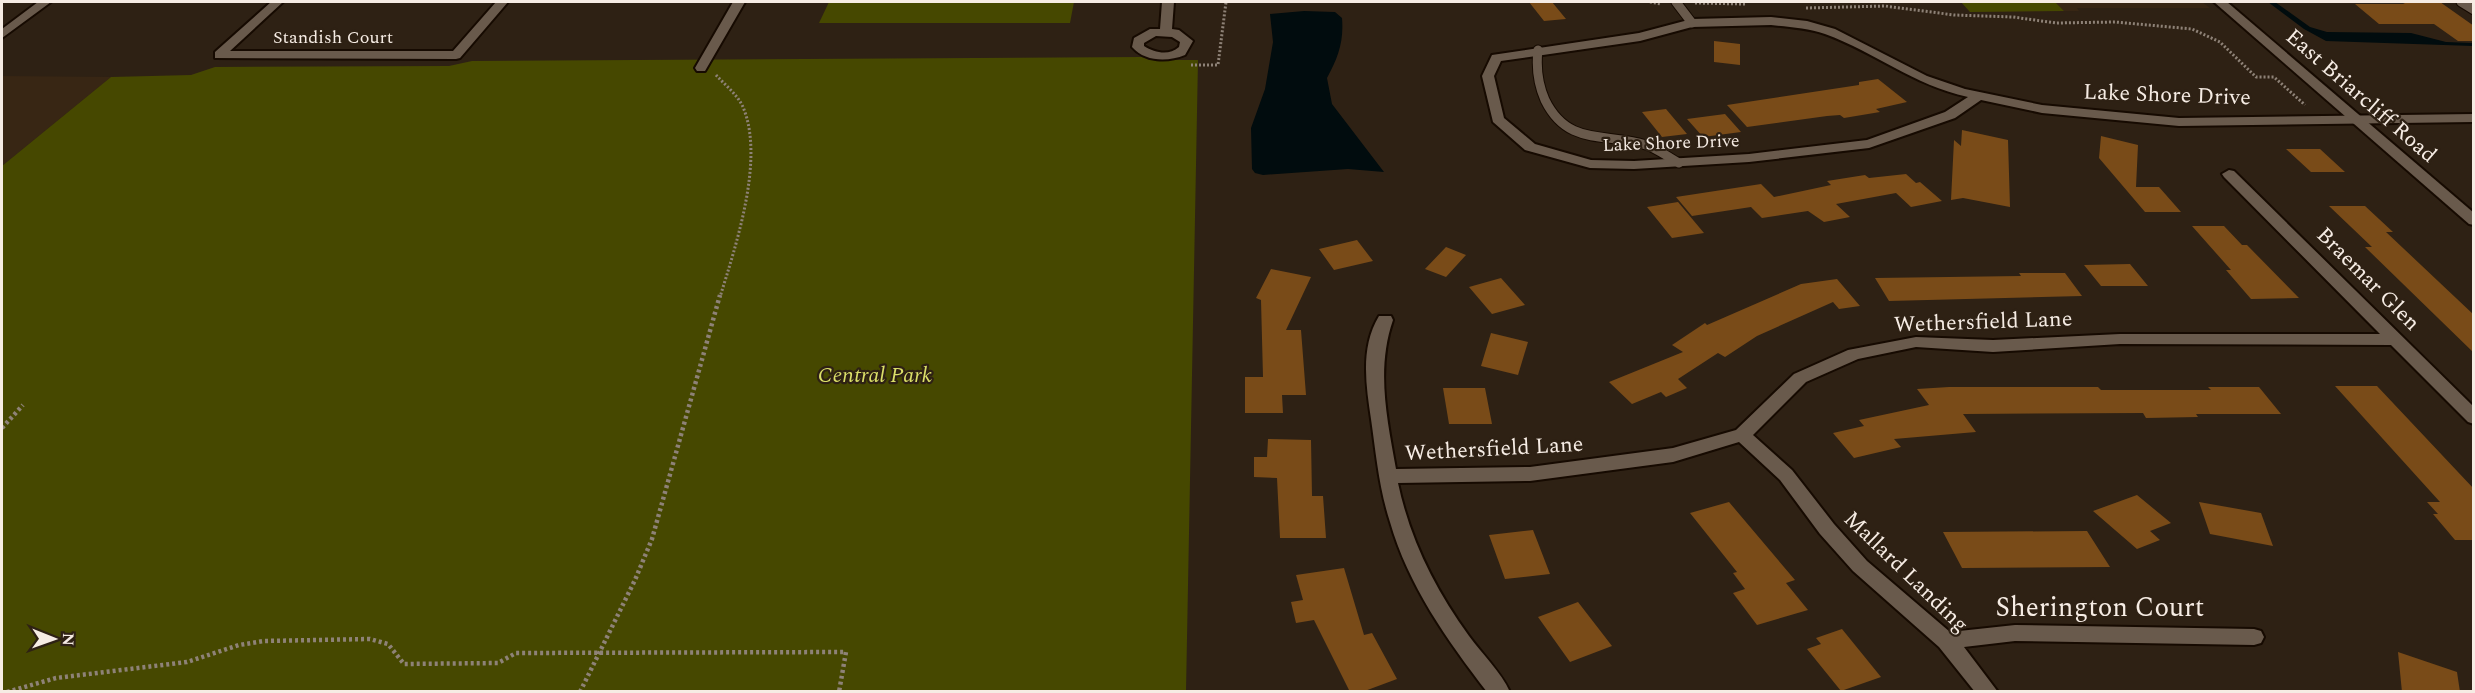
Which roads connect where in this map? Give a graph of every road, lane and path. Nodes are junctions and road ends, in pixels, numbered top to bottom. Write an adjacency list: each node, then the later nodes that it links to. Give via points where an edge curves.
1 (45, 2): 16 (street)
2 (277, 2): 3 (street, Standish Court, via 219,56 456,55)
3 (502, 2)
4 (739, 2): 19 (street)
5 (1168, 2): 15 (street)
6 (1226, 2): 18 (path, via 1218,65 1173,65)
7 (1650, 2): 8 (path)
8 (1676, 2): 11 (path); 14 (lane)
9 (2220, 2): 23 (street, East Briarcliff Road)
10 (2462, 2): 13 (lane)
11 (1752, 5)
12 (1800, 8): 22 (path, via 1885,6 2056,23 2115,22 2192,29 2220,42 2256,77 2274,77)
13 (2474, 10)
14 (1692, 23): 17 (street, Lake Shore Drive, via 1640,37); 20 (street, Lake Shore Drive, via 1771,21 1821,28 1922,79)
15 (1166, 32): 18 (street, via 1183,36 1187,46); 18 (street, via 1138,41 1138,47 1152,56)
16 (2, 34)
17 (1538, 51): 24 (lane, via 1535,66 1542,91 1549,111 1563,127 1586,137 1645,144); 24 (street, Lake Shore Drive, via 1496,58 1488,76 1498,119 1512,133 1530,147 1590,164)
18 (1164, 57)
19 (707, 68): 36 (path, via 744,108 749,172 740,233 714,310 642,564)
20 (1978, 96): 22 (street, Lake Shore Drive, via 2042,109 2179,122); 24 (street, Lake Shore Drive, via 1950,115 1869,144 1820,152)
21 (2474, 118): 23 (street, Lake Shore Drive)
22 (2322, 119): 23 (street, Lake Shore Drive)
23 (2355, 119): 26 (street, East Briarcliff Road)
24 (1679, 163)
25 (2229, 174): 28 (street, Braemar Glen)
26 (2474, 221)
27 (1385, 320): 33 (street, via 1372,366)
28 (2397, 340): 30 (street, Braemar Glen); 32 (street, Wethersfield Lane, via 2120,339 1993,346 1916,342 1854,354 1800,378)
29 (23, 405): 31 (path)
30 (2474, 418)
31 (2, 428)
32 (1742, 435): 33 (street, Wethersfield Lane, via 1673,455 1530,474); 35 (street, Mallard Landing, via 1786,475 1860,566)
33 (1387, 476): 40 (street, via 1410,555 1457,638)
34 (2254, 637): 35 (street, Sherington Court, via 2015,633)
35 (1946, 642): 41 (street, Mallard Landing)
36 (597, 652): 37 (path, via 516,652 498,663 404,664 388,644 370,639 264,641 187,662 56,678); 38 (path); 39 (path, via 846,652)
37 (7, 692)
38 (580, 692)
39 (839, 692)
40 (1500, 692)
41 (1988, 692)

